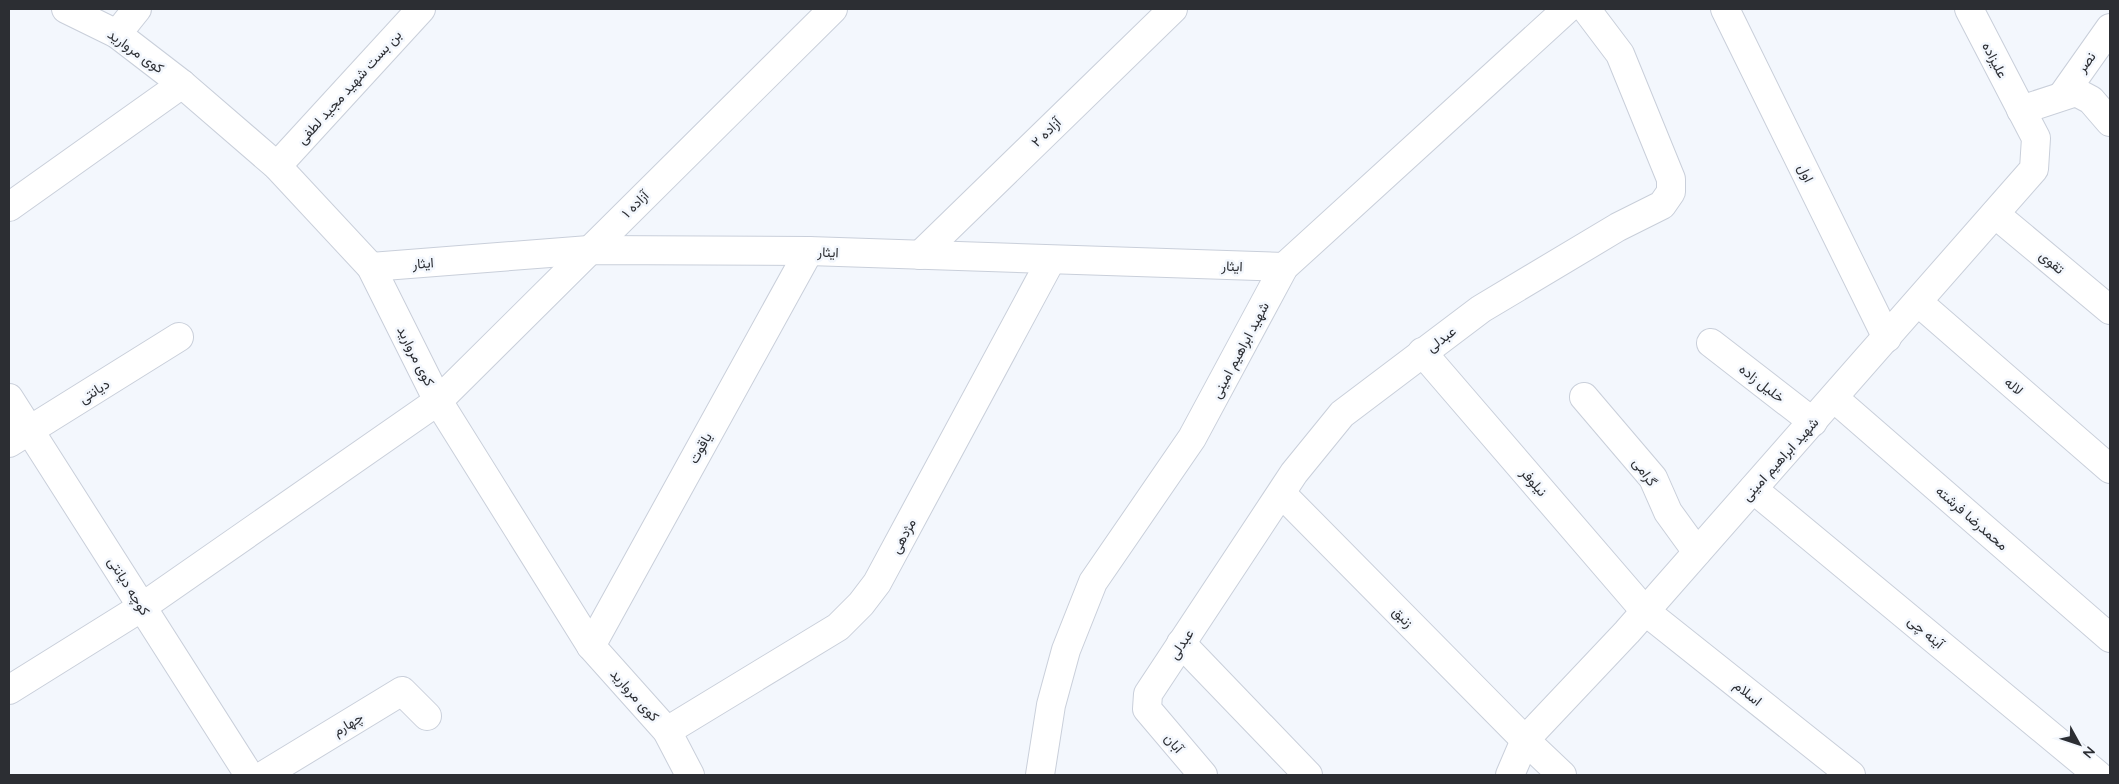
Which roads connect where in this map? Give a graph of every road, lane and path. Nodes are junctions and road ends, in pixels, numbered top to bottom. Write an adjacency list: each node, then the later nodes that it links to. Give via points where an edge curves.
1 (66, 9): 11 (street, کوی مروارید)
2 (137, 9): 11 (street)
3 (421, 9): 17 (street, بن بست شهید مجید لطفی)
4 (833, 9): 20 (street, آزاده ۱)
5 (1173, 9): 22 (street, آزاده ۲)
6 (1567, 9): 25 (street, شهید ابراهیم امینی)
7 (1586, 9): 31 (street, عبدلی, via 1620,54 1671,179 1672,192 1662,205 1618,227 1481,309)
8 (1725, 9): 29 (street, اول)
9 (1969, 9): 14 (street, علیزاده)
10 (2110, 28): 13 (street, نصر)
11 (116, 34): 12 (street, کوی مروارید)
12 (182, 84): 17 (street, کوی مروارید); 18 (street)
13 (2062, 96): 14 (street); 15 (street, via 2076,92 2091,100)
14 (2022, 110): 16 (street, علیزاده)
15 (2110, 122)
16 (2036, 138): 19 (street, شهید ابراهیم امینی, via 2034,169)
17 (277, 166): 24 (street, کوی مروارید)
18 (9, 207)
19 (1994, 214): 26 (street, شهید ابراهیم امینی); 27 (street, تقوی)
20 (589, 250): 21 (street, ایثار); 24 (street, ایثار); 35 (street, آزاده ۱)
21 (809, 251): 22 (street, ایثار); 46 (street, یاقوت)
22 (920, 255): 23 (street, ایثار)
23 (1051, 260): 25 (street, ایثار); 50 (street, مژدهی, via 877,583 861,604 838,627)
24 (371, 267): 35 (street, کوی مروارید)
25 (1284, 267): 55 (street, شهید ابراهیم امینی, via 1192,438 1093,582 1066,650 1051,706)
26 (1918, 302): 29 (street, شهید ابراهیم امینی); 38 (street, لاله)
27 (2110, 310)
28 (179, 337): 37 (street, دیانتی)
29 (1887, 338): 34 (street, شهید ابراهیم امینی)
30 (1711, 343): 36 (street, خلیل زاده)
31 (1422, 352): 40 (street, عبدلی, via 1342,414 1294,473); 43 (street, نیلوفر)
32 (1584, 397): 41 (street, گرامی, via 1653,478 1668,512)
33 (9, 398): 37 (street, کوچه دیانتی)
34 (1834, 398): 36 (street, شهید ابراهیم امینی); 44 (street, محمدرضا فرشته)
35 (438, 401): 42 (street, آزاده ۱); 46 (street, کوی مروارید)
36 (1813, 422): 39 (street, شهید ابراهیم امینی)
37 (19, 437): 42 (street, کوچه دیانتی)
38 (2110, 469)
39 (1754, 488): 41 (street, شهید ابراهیم امینی); 61 (street, آینه چی)
40 (1282, 494): 45 (street, عبدلی); 51 (street, زنبق)
41 (1697, 552): 43 (street, شهید ابراهیم امینی)
42 (142, 607): 47 (street, آزاده ۱); 52 (street, کوچه دیانتی)
43 (1645, 611): 51 (street, شهید ابراهیم امینی); 60 (street, اسلام)
44 (2110, 638)
45 (1181, 643): 48 (street, عبدلی, via 1148,694); 57 (street)
46 (591, 646): 50 (street, کوی مروارید)
47 (9, 690)
48 (1147, 709): 56 (street, آبان)
49 (427, 716): 53 (street, چهارم, via 402,691)
50 (667, 731): 54 (street, کوی مروارید)
51 (1525, 740): 58 (street, شهید ابراهیم امینی); 59 (street, زنبق)
52 (249, 775)
53 (264, 775)
54 (690, 775)
55 (1040, 775)
56 (1203, 775)
57 (1308, 775)
58 (1510, 775)
59 (1562, 775)
60 (1851, 775)
61 (2098, 775)

